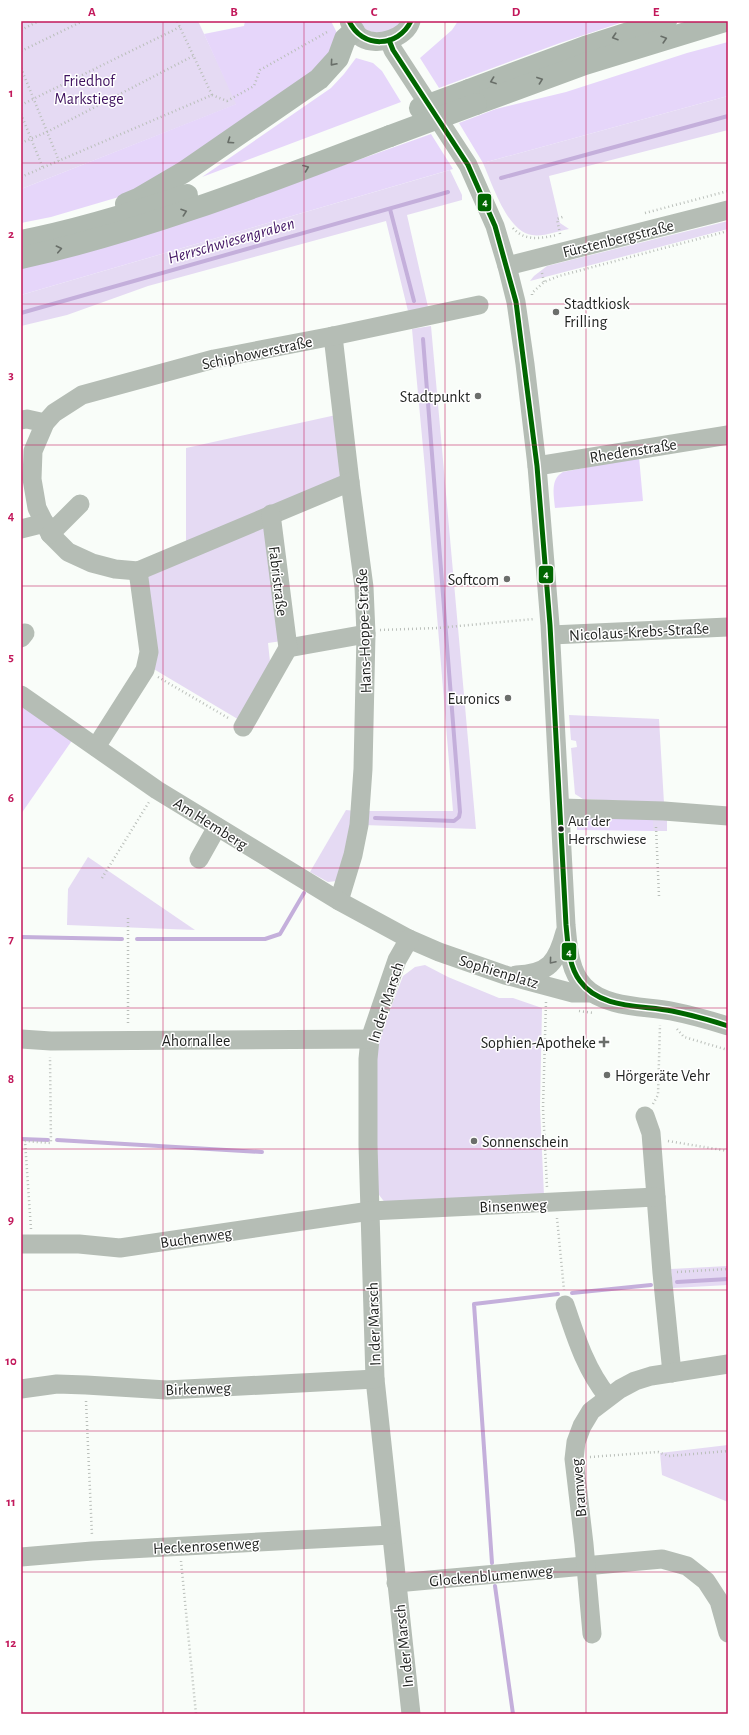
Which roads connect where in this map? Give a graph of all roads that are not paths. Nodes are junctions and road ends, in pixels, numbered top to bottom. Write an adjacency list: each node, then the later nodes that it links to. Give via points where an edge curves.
1 (412, 21): 5 (street, via 403,33)
2 (666, 21): 6 (highway, one-way to 6, via 585,47)
3 (725, 21): 6 (highway, one-way to 3)
4 (349, 30): 5 (street, via 372,42); 9 (highway, one-way to 9, via 338,58 319,79 184,172 138,199)
5 (389, 40): 12 (street, via 468,165 492,220)
6 (473, 97): 7 (highway, bridge)
7 (388, 128): 9 (highway, via 136,212); 11 (highway, one-way to 7, via 147,225 271,182)
8 (728, 210): 12 (street, Fürstenbergstraße)
9 (57, 234): 10 (highway)
10 (21, 241)
11 (21, 258)
12 (508, 266): 18 (street, via 516,302)
13 (479, 305): 14 (street, Schiphowerstraße)
14 (333, 336): 16 (street, Schiphowerstraße, via 214,359 82,395 54,413); 19 (street, Hans-Hoppe-Straße)
15 (21, 420): 16 (street)
16 (45, 423): 22 (street, Schiphowerstraße, via 33,451 32,479 37,508)
17 (728, 435): 18 (street, Rhedenstraße)
18 (537, 466): 27 (street)
19 (350, 482): 21 (street, Schiphowerstraße); 26 (street, Hans-Hoppe-Straße, via 364,587)
20 (80, 504): 22 (street)
21 (271, 514): 24 (street, Schiphowerstraße); 28 (street, Fabristraße)
22 (48, 528): 23 (street); 24 (street, Schiphowerstraße, via 68,552 92,563)
23 (21, 529)
24 (138, 571): 31 (street, via 149,652 145,670)
25 (728, 627): 27 (street, Nicolaus-Krebs-Straße)
26 (366, 632): 28 (street); 36 (street, Hans-Hoppe-Straße, via 359,825)
27 (551, 635): 32 (street)
28 (288, 648): 30 (street)
29 (21, 695): 31 (street, Am Hemberg)
30 (243, 726)
31 (96, 747): 34 (street, Am Hemberg, via 157,790)
32 (561, 808): 33 (street, via 655,810); 37 (street)
33 (728, 816)
34 (217, 827): 35 (street); 36 (street, Am Hemberg)
35 (199, 859)
36 (339, 901): 38 (street, Am Hemberg)
37 (566, 925): 39 (street, one-way to 39, via 555,959 546,968 533,974); 40 (street, via 568,946 577,976)
38 (409, 939): 39 (street, Sophienplatz); 43 (street, In der Marsch, via 397,960)
39 (505, 975): 40 (street, Sophienplatz, via 573,993)
40 (592, 994): 41 (street, via 609,1001 671,1011)
41 (728, 1026)
42 (21, 1039): 43 (street, Ahornallee)
43 (370, 1039): 46 (street, In der Marsch)
44 (645, 1116): 45 (street, via 651,1133)
45 (656, 1197): 46 (street, Binsenweg); 50 (street)
46 (370, 1211): 47 (street, Buchenweg, via 120,1248 79,1244); 51 (street, In der Marsch)
47 (26, 1244)
48 (566, 1305): 53 (street, via 579,1348 598,1386)
49 (728, 1364): 50 (street, Bramweg)
50 (672, 1372): 53 (street, Bramweg, via 635,1381)
51 (375, 1379): 52 (street, Birkenweg, via 167,1390 57,1384); 54 (street, In der Marsch)
52 (21, 1389)
53 (608, 1397): 56 (street, Bramweg, via 591,1411 576,1442 574,1459)
54 (391, 1535): 55 (street, Heckenrosenweg); 57 (street, In der Marsch)
55 (21, 1556)
56 (586, 1566): 57 (street, Glockenblumenweg); 58 (street); 59 (street, Glockenblumenweg, via 662,1559 687,1566 714,1591)
57 (396, 1583): 60 (street, In der Marsch)
58 (592, 1634)
59 (728, 1634)
60 (411, 1714)

